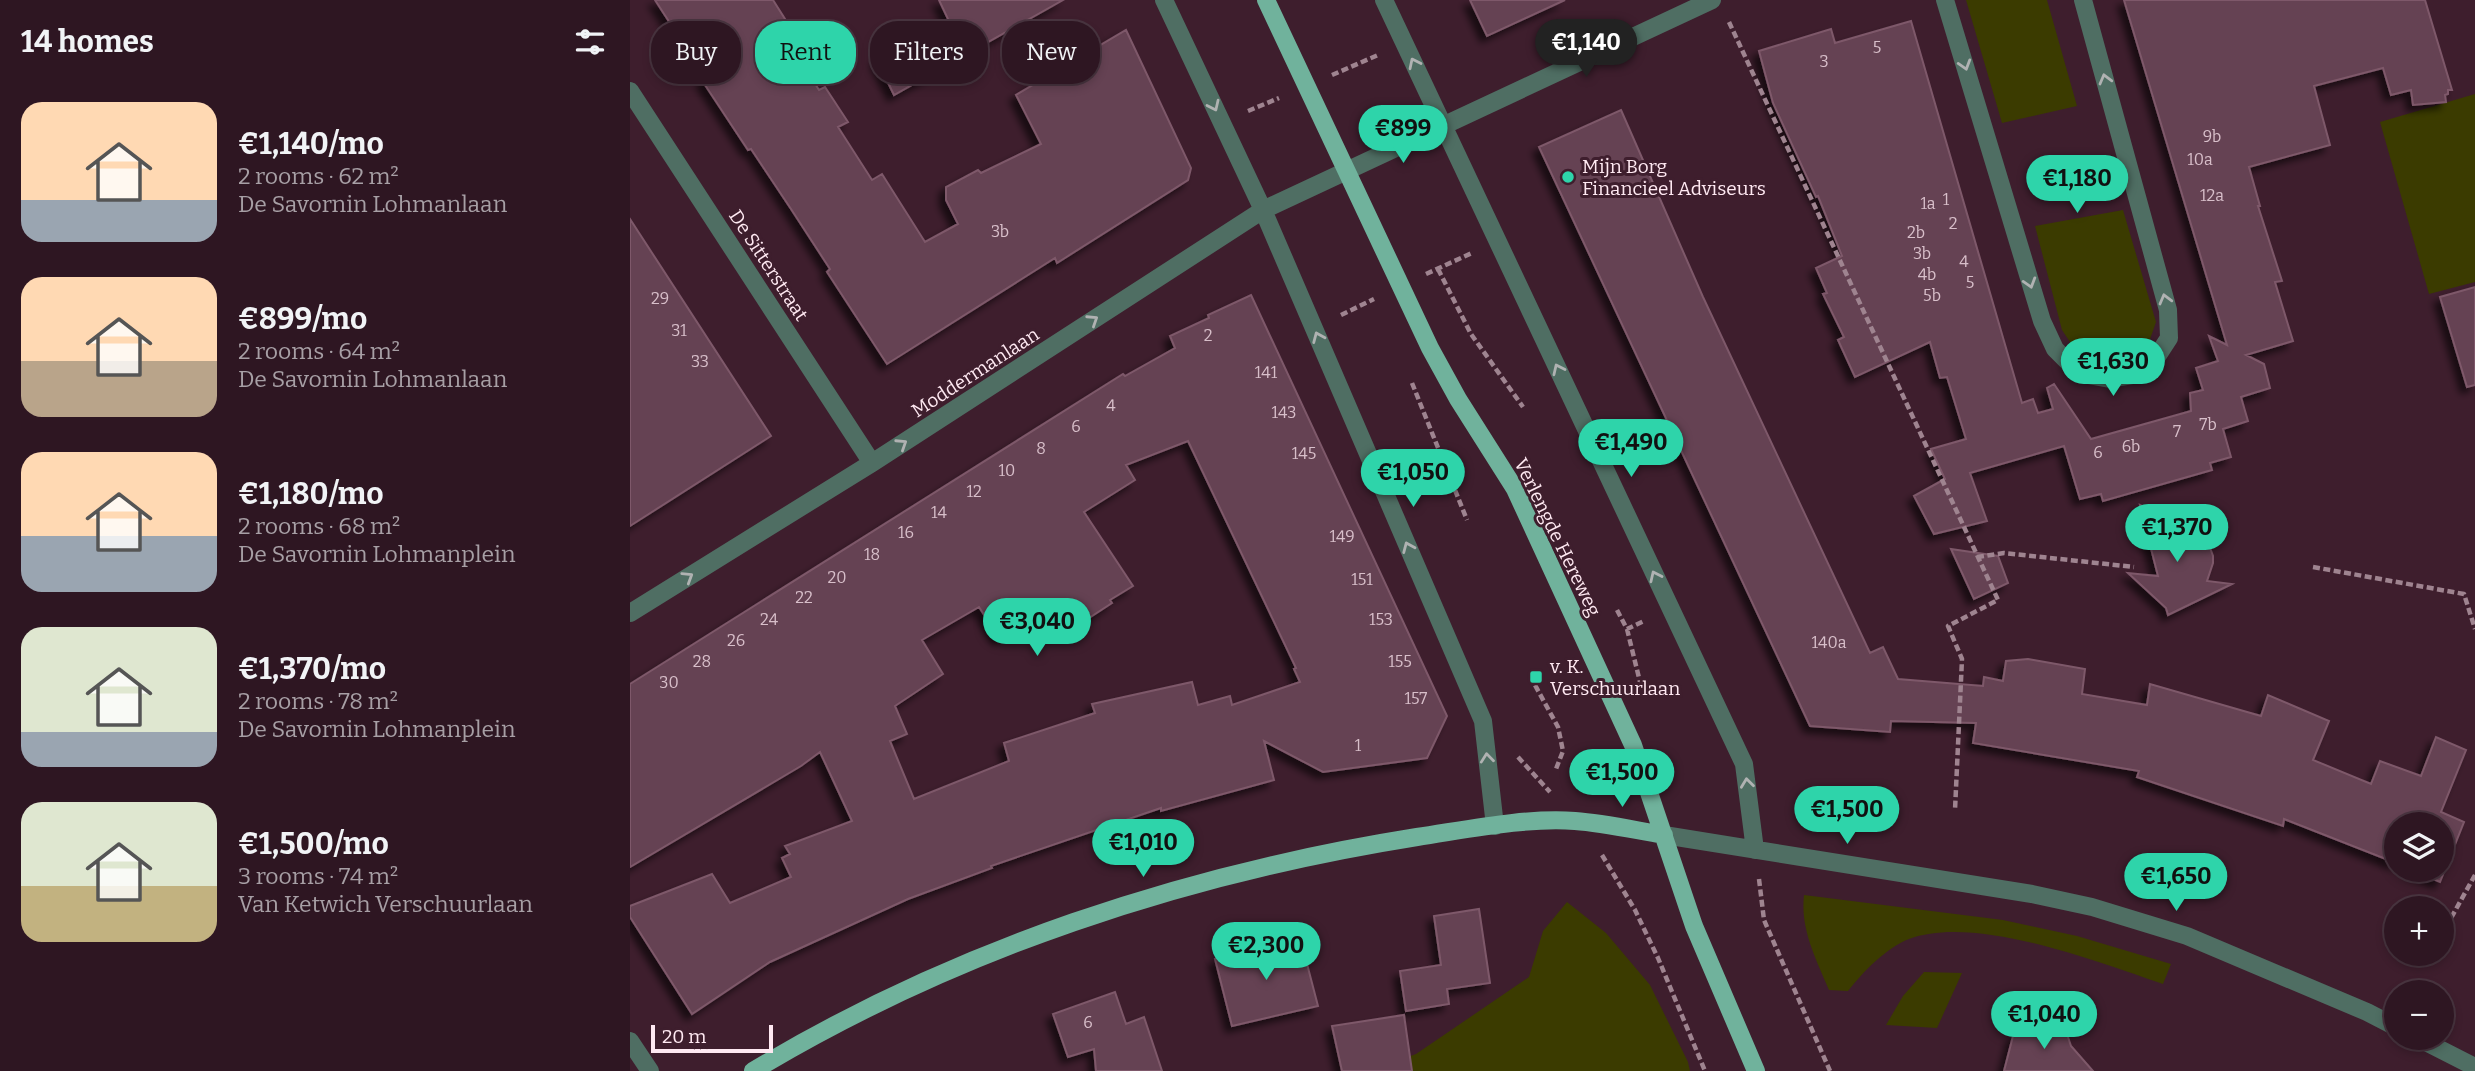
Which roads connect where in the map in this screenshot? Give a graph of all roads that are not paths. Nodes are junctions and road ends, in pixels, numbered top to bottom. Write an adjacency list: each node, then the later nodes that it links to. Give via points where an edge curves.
1 (1164, 0): 10 (street, one-way to 10)
2 (1266, 0): 9 (main road, Verlengde Hereweg)
3 (1384, 0): 8 (street, one-way to 3)
4 (1945, 0): 5 (street, one-way to 5, via 2042,321 2055,349 2072,366 2109,379 2139,374 2156,358 2169,338 2168,310)
5 (2083, 0)
6 (1718, 6): 8 (street, Moddermanlaan)
7 (630, 91): 11 (street, De Sitterstraat)
8 (1444, 125): 9 (street, Moddermanlaan); 15 (street, one-way to 8, via 1744,764)
9 (1346, 171): 10 (street, Moddermanlaan); 14 (main road, Verlengde Hereweg, via 1430,348 1515,489 1633,745)
10 (1263, 210): 11 (street, Moddermanlaan, one-way to 10); 13 (street, one-way to 10, via 1483,721)
11 (872, 463): 12 (street, Moddermanlaan, one-way to 11)
12 (630, 614)
13 (1495, 826): 14 (main road, via 1574,821); 19 (main road, via 1321,855 1087,916 903,992)
14 (1664, 835): 15 (street); 23 (main road, Verlengde Hereweg, via 1694,926)
15 (1755, 850): 16 (street, via 2092,907 2188,936)
16 (2384, 1021)
17 (630, 1041): 21 (street)
18 (2442, 1050): 20 (street)
19 (775, 1065): 22 (main road)
20 (2475, 1067)
21 (650, 1071)
22 (753, 1071)
23 (1756, 1071)

